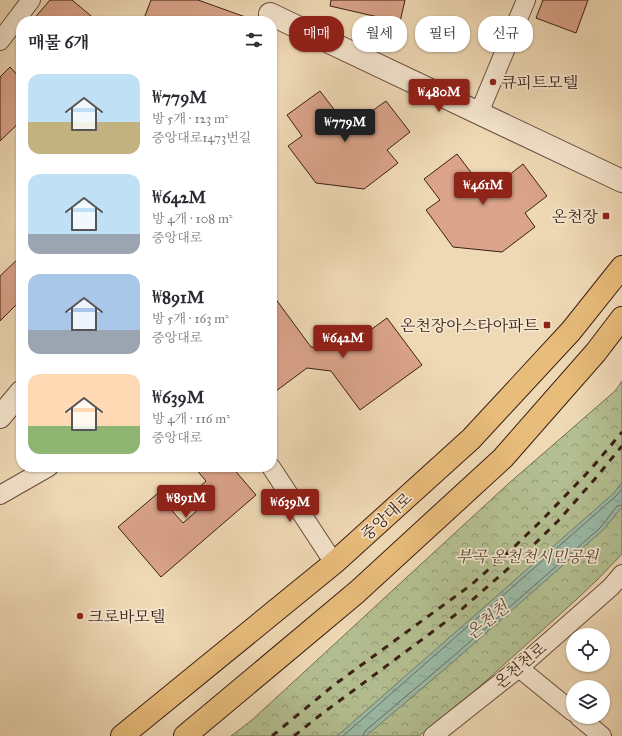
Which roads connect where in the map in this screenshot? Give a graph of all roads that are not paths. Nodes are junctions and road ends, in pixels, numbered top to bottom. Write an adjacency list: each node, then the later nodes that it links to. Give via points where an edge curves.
1 (31, 0): 3 (street)
2 (526, 0): 7 (street)
3 (19, 16)
4 (277, 17): 7 (street)
5 (16, 20): 6 (street)
6 (0, 41)
7 (478, 113): 8 (street)
8 (622, 181)
9 (622, 267): 16 (main road, 중앙대로, via 571,331 471,439)
10 (622, 318): 22 (main road, via 596,352 503,458 357,592)
11 (16, 398): 12 (street)
12 (0, 417)
13 (40, 472): 15 (street)
14 (274, 472): 16 (street)
15 (0, 495)
16 (334, 563): 21 (main road, 중앙대로)
17 (622, 574): 18 (street, 온천천로, via 611,587)
18 (519, 668): 19 (street); 23 (street, 온천천로)
19 (566, 706)
20 (587, 724): 24 (street)
21 (122, 736)
22 (185, 736)
23 (433, 736)
24 (602, 736)

